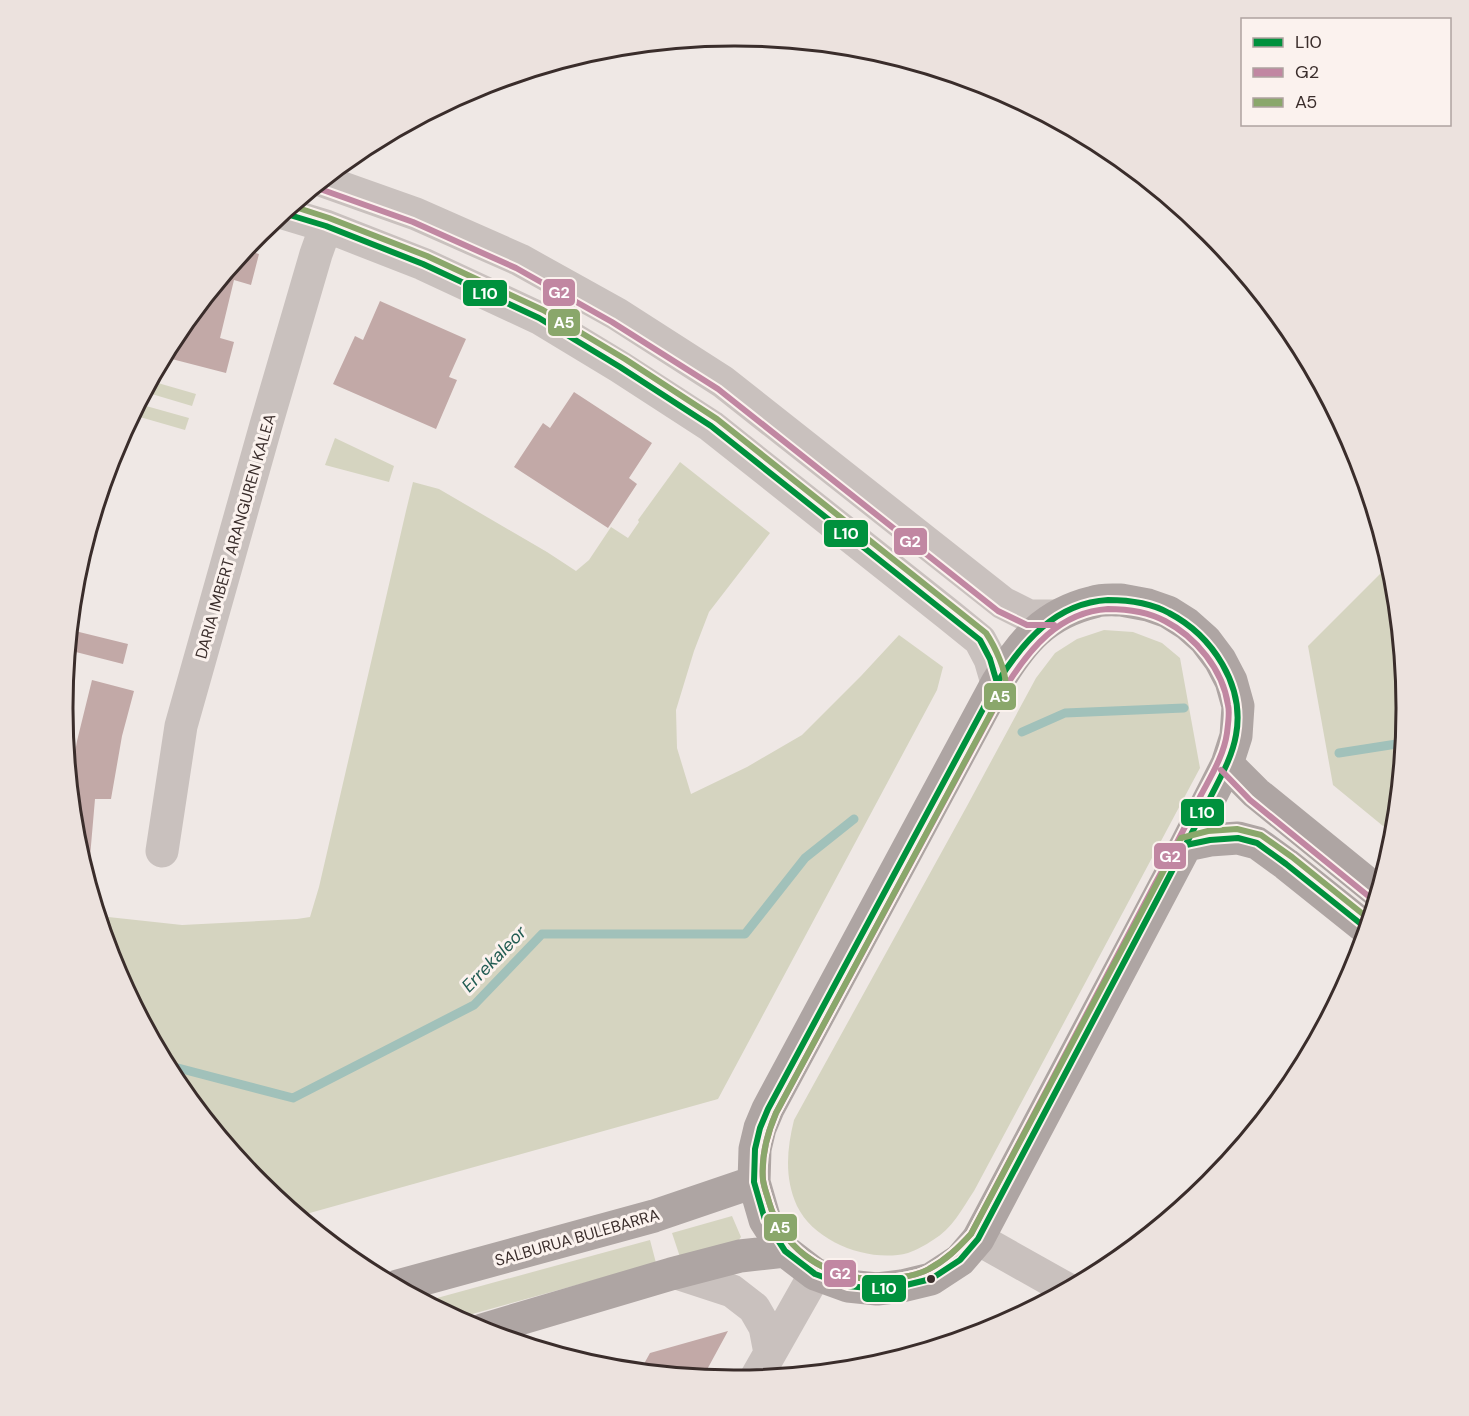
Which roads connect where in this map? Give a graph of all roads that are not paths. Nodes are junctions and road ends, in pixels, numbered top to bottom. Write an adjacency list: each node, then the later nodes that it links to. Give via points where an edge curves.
1 (332, 183): 4 (street, via 416,214 520,260 617,314 723,382 1003,603 1029,616)
2 (293, 216): 3 (street)
3 (326, 226): 5 (street, via 423,264 539,318 711,426 980,640); 8 (street, DARIA IMBERT ARANGUREN KALEA, via 181,726)
4 (1054, 616): 5 (main road, via 1032,634); 6 (main road, via 1095,601 1122,600 1168,612 1187,624 1205,640 1231,681 1238,706 1236,736)
5 (997, 683): 11 (main road, via 768,1108 755,1149)
6 (1227, 764): 7 (main road); 9 (main road, via 1256,793)
7 (1186, 845): 10 (main road, via 1238,838 1257,843); 12 (main road)
8 (162, 851)
9 (1371, 886)
10 (1360, 923)
11 (754, 1182): 13 (main road, via 765,1220); 16 (main road, SALBURUA BULEBARRA, via 654,1216)
12 (978, 1239): 15 (main road, via 960,1260 931,1279 902,1286 877,1290); 17 (street)
13 (785, 1251): 14 (main road, via 740,1256); 15 (main road)
14 (677, 1273): 18 (main road); 19 (street, via 732,1291 754,1308 765,1327)
15 (815, 1275): 19 (street)
16 (408, 1283)
17 (1059, 1284)
18 (498, 1325)
19 (763, 1365)

